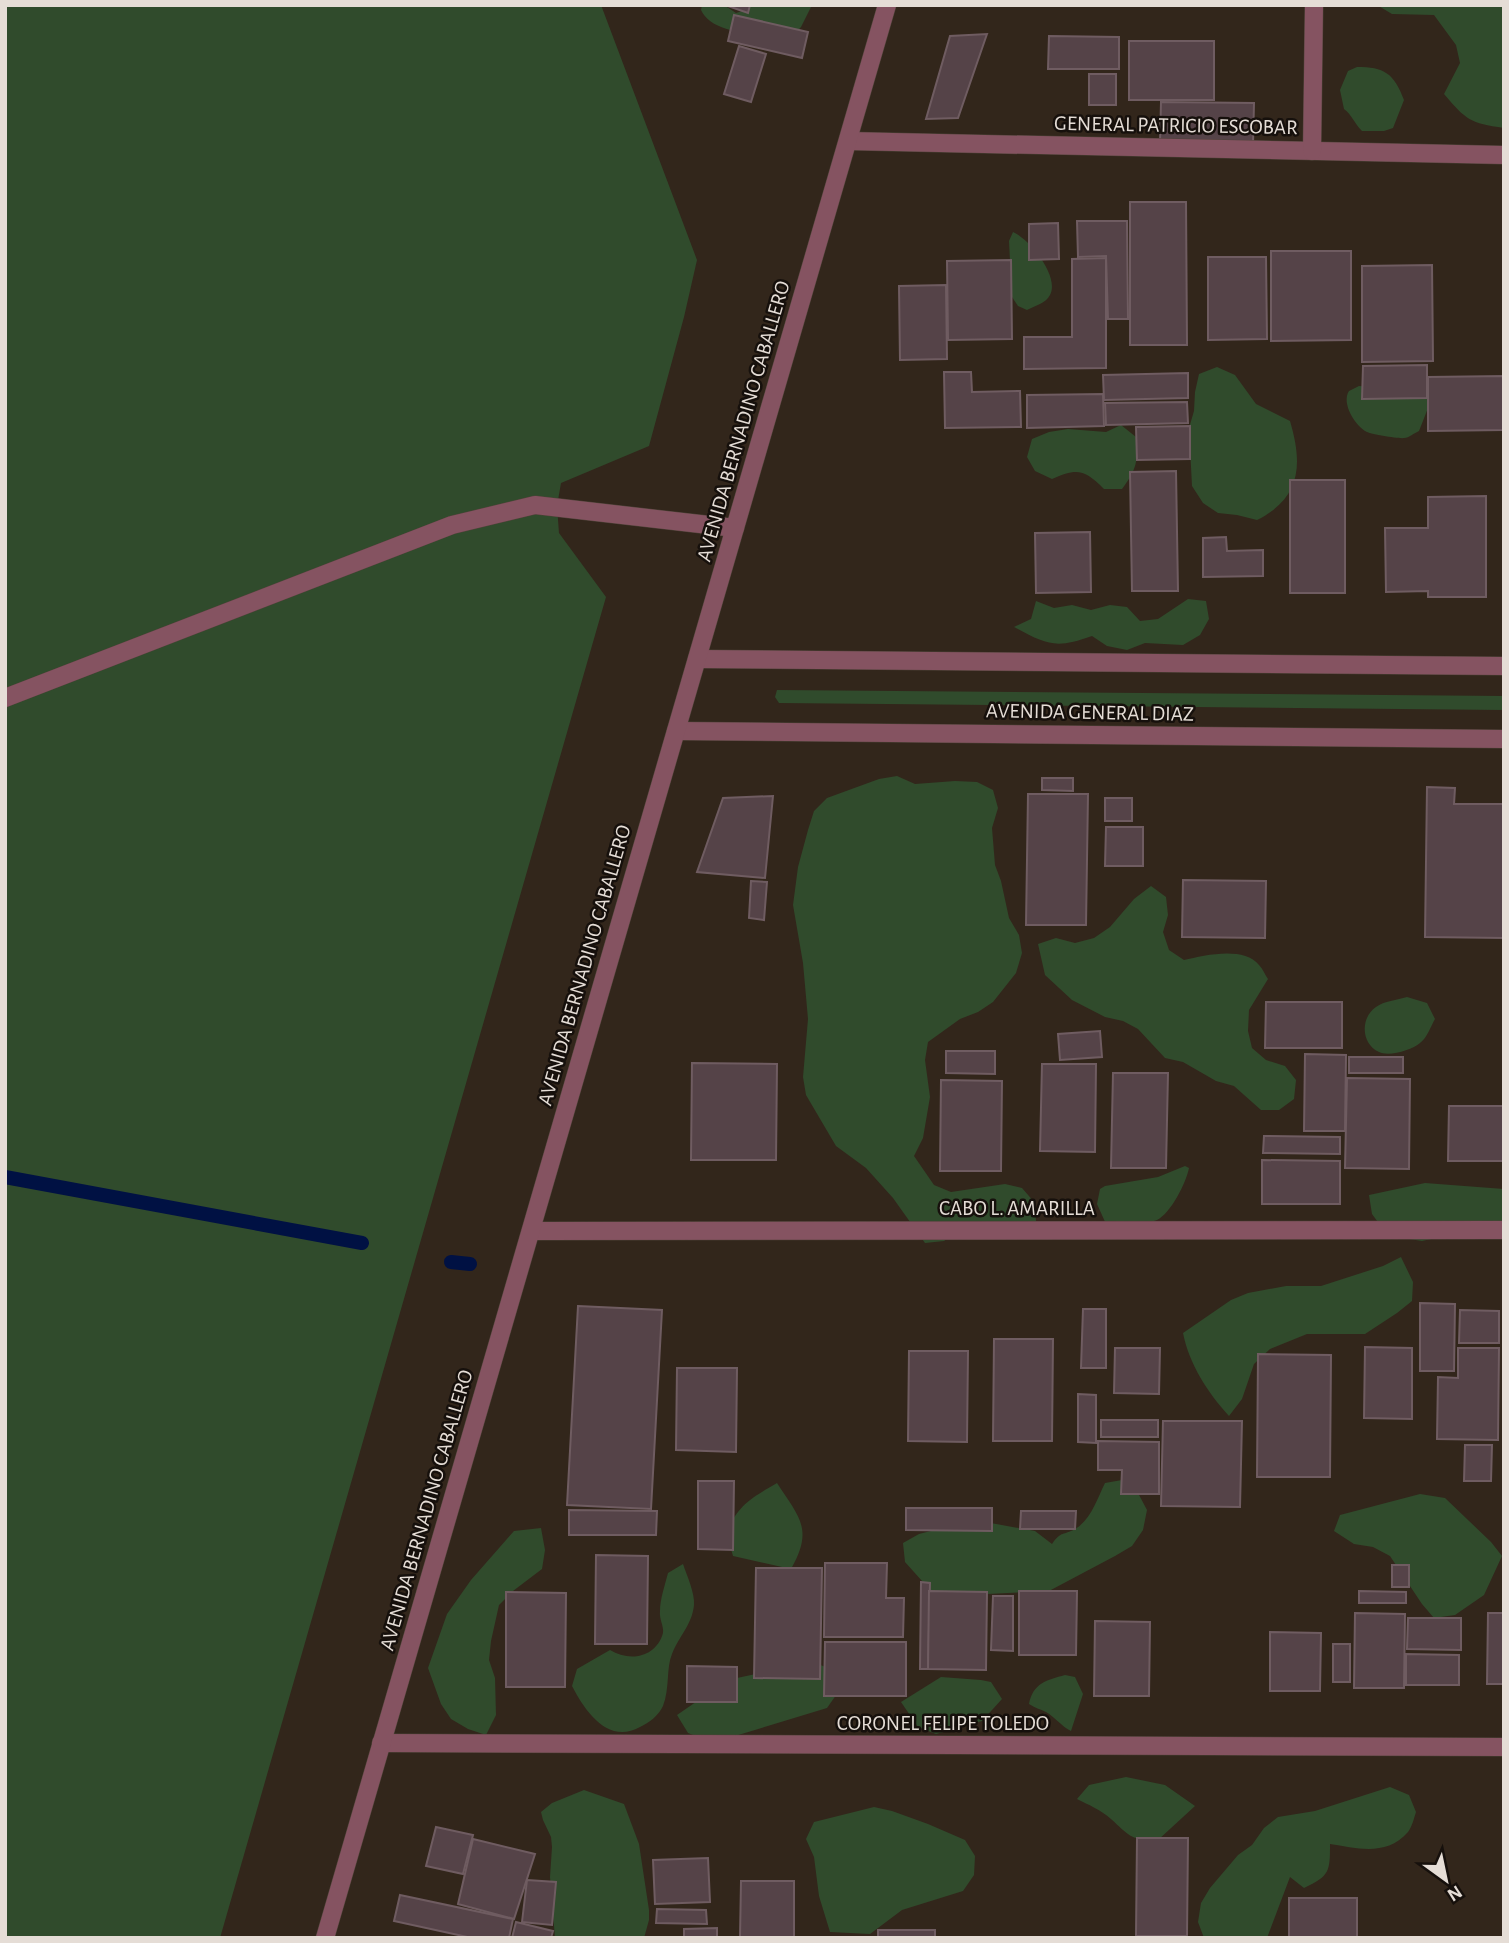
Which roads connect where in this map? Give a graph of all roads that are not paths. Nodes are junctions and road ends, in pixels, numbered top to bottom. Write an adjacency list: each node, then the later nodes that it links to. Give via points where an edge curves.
1 (887, 5): 3 (street, AVENIDA BERNADINO CABALLERO)
2 (1314, 5): 4 (street)
3 (848, 141): 4 (street, GENERAL PATRICIO ESCOBAR); 6 (street, AVENIDA BERNADINO CABALLERO)
4 (1312, 151): 5 (street, GENERAL PATRICIO ESCOBAR)
5 (1504, 155)
6 (735, 528): 7 (street, AVENIDA BERNADINO CABALLERO); 9 (street, via 535,505 452,525)
7 (697, 659): 8 (street); 10 (street, AVENIDA BERNADINO CABALLERO)
8 (1504, 666)
9 (5, 698)
10 (676, 731): 11 (street, AVENIDA GENERAL DIAZ); 13 (street, AVENIDA BERNADINO CABALLERO)
11 (1504, 739)
12 (1504, 1230): 13 (street, CABO L. AMARILLA)
13 (531, 1231): 14 (street, AVENIDA BERNADINO CABALLERO)
14 (381, 1743): 15 (street, CORONEL FELIPE TOLEDO); 16 (street, AVENIDA BERNADINO CABALLERO)
15 (1504, 1747)
16 (325, 1938)

